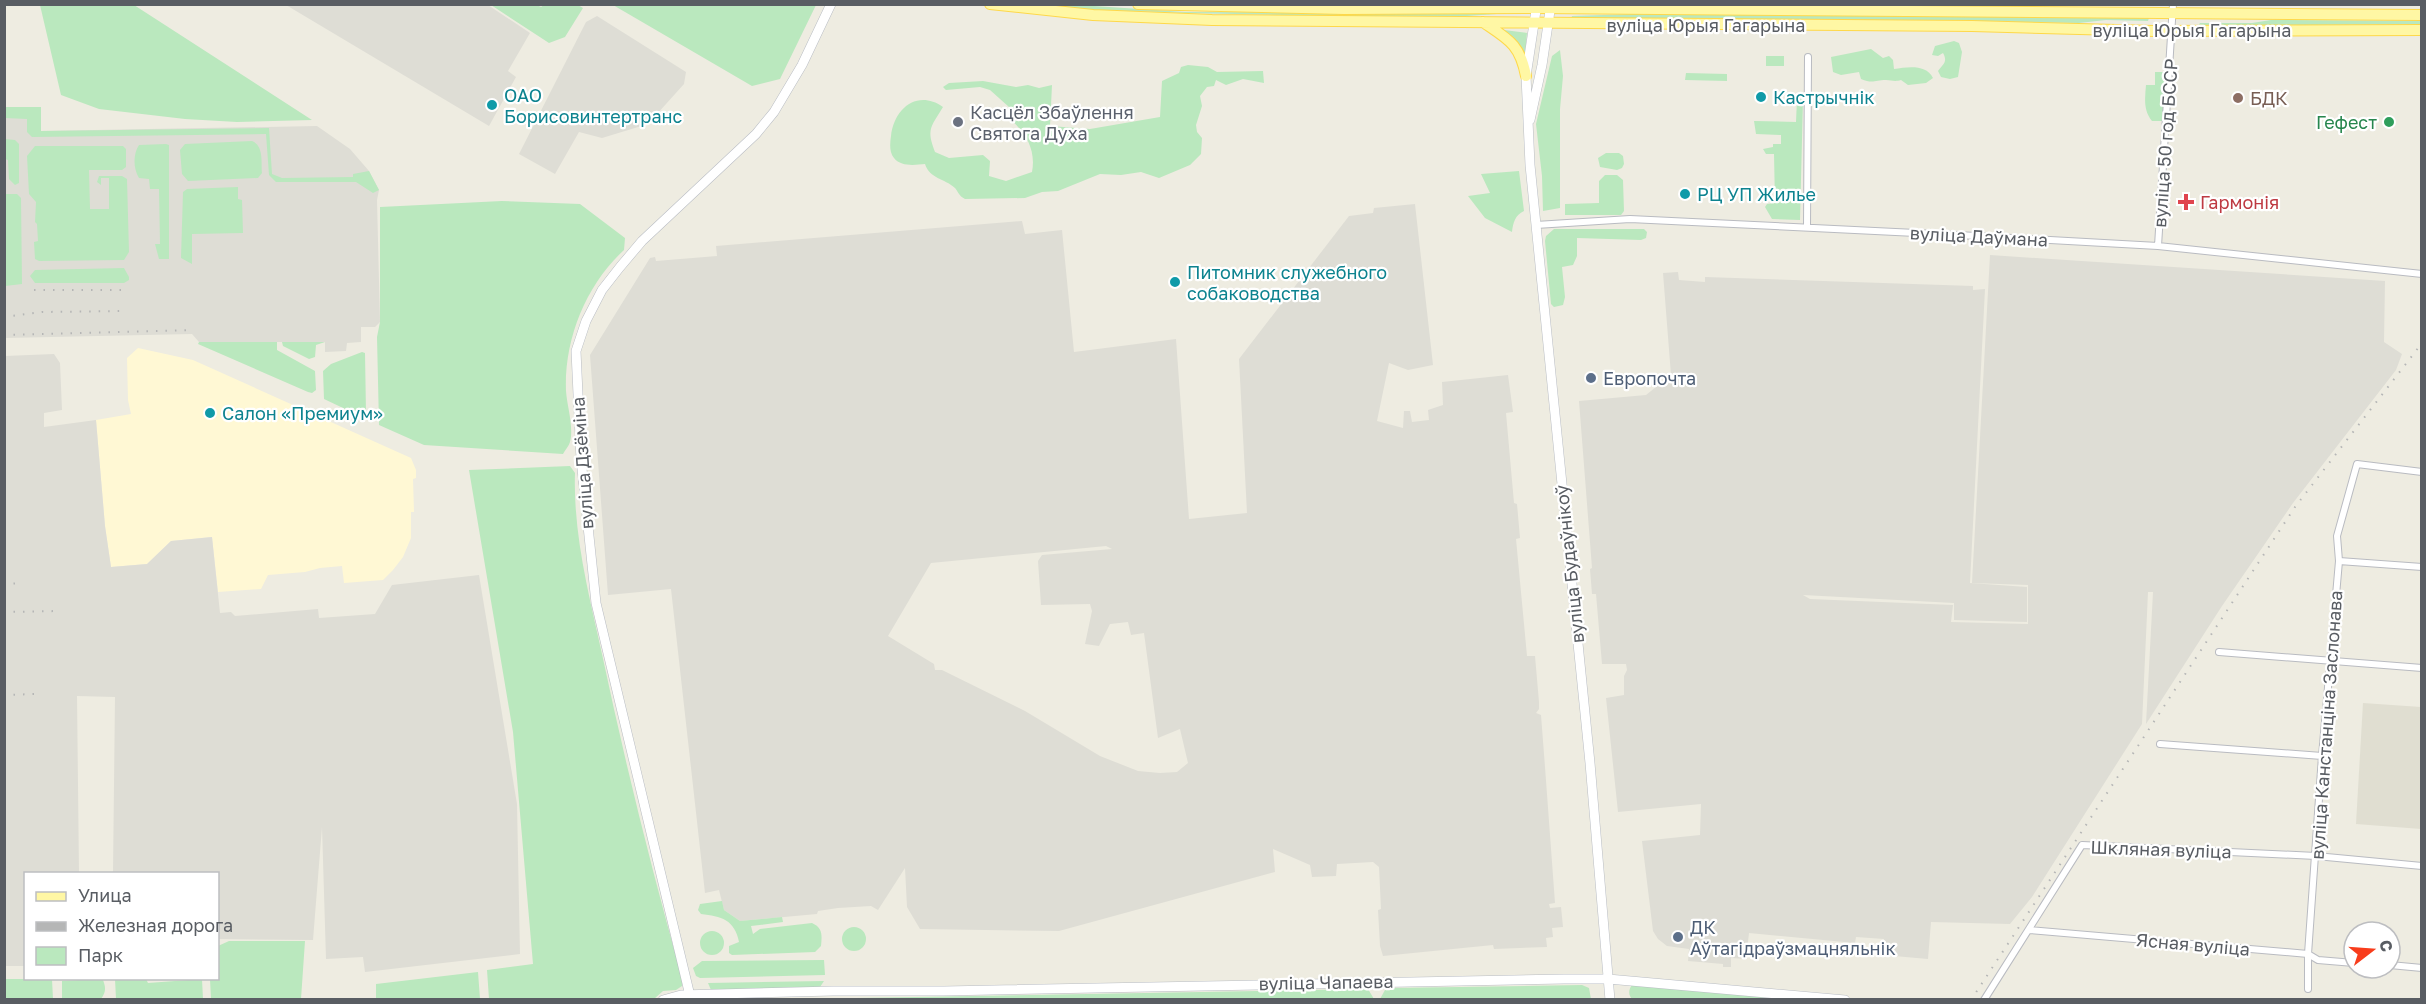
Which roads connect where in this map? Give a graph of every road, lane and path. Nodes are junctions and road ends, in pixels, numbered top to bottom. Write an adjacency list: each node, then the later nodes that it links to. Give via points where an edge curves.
1 (831, 4): 39 (main road, вуліца Дзёміна, via 774,112 626,260 602,290 576,351 581,459 596,603)
2 (990, 4): 9 (main road, вуліца Юрыя Гагарына, via 1162,19)
3 (1137, 4): 4 (main road, вуліца Юрыя Гагарына, via 1344,9)
4 (1537, 6): 5 (main road, вуліца Юрыя Гагарына); 10 (main road, вуліца Будаўнікоў)
5 (1551, 6): 6 (main road, вуліца Юрыя Гагарына); 11 (main road, вуліца Будаўнікоў)
6 (1804, 8): 7 (main road, вуліца Юрыя Гагарына)
7 (2172, 9): 8 (main road, вуліца Юрыя Гагарына); 13 (street, вуліца 50 год БССР)
8 (2421, 15)
9 (1483, 22): 10 (main road, вуліца Юрыя Гагарына); 15 (main road, via 1514,42 1524,61)
10 (1535, 23): 11 (main road, вуліца Юрыя Гагарына); 15 (main road, вуліца Будаўнікоў)
11 (1549, 23): 13 (main road, вуліца Юрыя Гагарына); 16 (main road, вуліца Будаўнікоў)
12 (2421, 30): 13 (main road, вуліца Юрыя Гагарына)
13 (2172, 31): 19 (street, вуліца 50 год БССР)
14 (1808, 57): 18 (street)
15 (1526, 76): 16 (main road, вуліца Будаўнікоў)
16 (1528, 128): 17 (main road, вуліца Будаўнікоў)
17 (1536, 225): 18 (street, вуліца Даўмана, via 1630,219); 36 (main road, вуліца Будаўнікоў)
18 (1807, 227): 19 (street, вуліца Даўмана)
19 (2158, 246): 20 (street, вуліца Даўмана)
20 (2421, 274)
21 (2421, 472): 22 (street, вуліца Канстанціна Заслонава, via 2357,465 2337,536)
22 (2339, 561): 23 (street); 25 (street, вуліца Канстанціна Заслонава)
23 (2421, 567)
24 (2219, 652): 25 (street)
25 (2330, 659): 26 (street); 28 (street, вуліца Канстанціна Заслонава)
26 (2421, 668)
27 (2160, 744): 28 (street)
28 (2322, 756): 29 (street, вуліца Канстанціна Заслонава)
29 (2316, 856): 30 (street, Шкляная вуліца); 31 (street, Шкляная вуліца, via 2082,845); 32 (street, вуліца Канстанціна Заслонава)
30 (2421, 866)
31 (2030, 930): 32 (street, Ясная вуліца); 44 (street, Шкляная вуліца)
32 (2308, 954): 33 (street, Ясная вуліца, via 2318,960); 37 (street, вуліца Канстанціна Заслонава)
33 (2342, 962)
34 (2402, 966): 35 (street)
35 (2421, 968)
36 (1608, 979): 38 (main road, вуліца Чапаева); 41 (main road, вуліца Будаўнікоў); 42 (main road, вуліца Чапаева)
37 (2308, 989)
38 (833, 995): 39 (main road, вуліца Чапаева)
39 (691, 997): 40 (main road, вуліца Чапаева)
40 (663, 999)
41 (1610, 999)
42 (1833, 999): 43 (main road, вуліца Чапаева)
43 (1845, 999)
44 (1984, 999)

